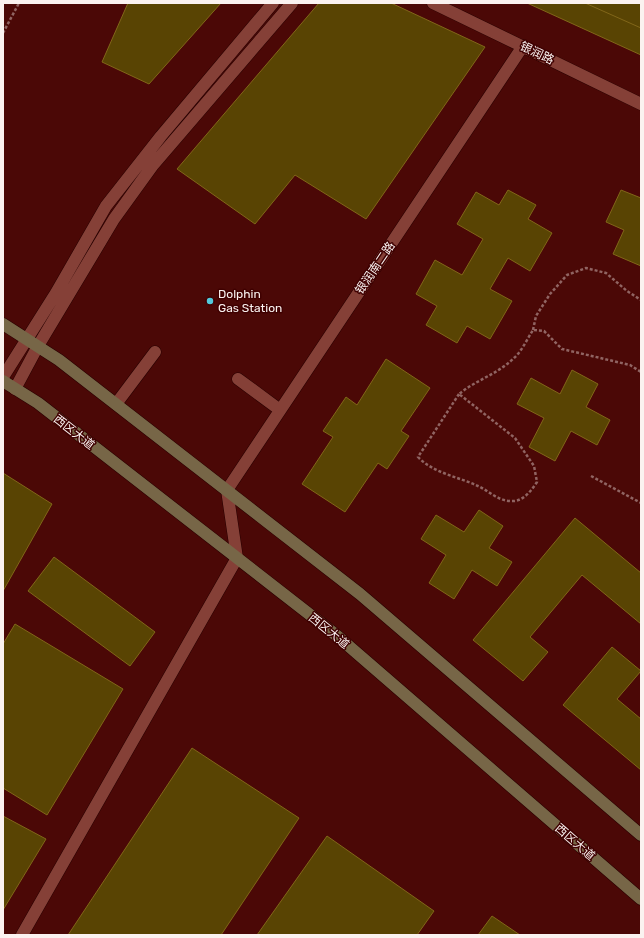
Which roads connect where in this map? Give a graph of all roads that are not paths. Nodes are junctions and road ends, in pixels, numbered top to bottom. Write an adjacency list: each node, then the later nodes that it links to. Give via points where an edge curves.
1 (273, 3): 7 (street, via 106,206)
2 (292, 3): 8 (street, via 153,165 114,219)
3 (433, 3): 4 (street, 银润路)
4 (523, 46): 5 (street, 银润路); 15 (street, 银润南二路)
5 (641, 104)
6 (3, 324): 7 (main road)
7 (27, 339): 8 (main road); 10 (street)
8 (38, 346): 13 (street); 14 (main road)
9 (155, 352): 14 (street)
10 (3, 377)
11 (238, 379): 15 (street)
12 (3, 381): 13 (main road, 西区大道)
13 (15, 389): 17 (main road, 西区大道, via 38,403)
14 (116, 404): 16 (main road)
15 (280, 410): 16 (street, 银润南二路)
16 (227, 490): 17 (street); 18 (main road, via 360,594)
17 (237, 558): 19 (main road, 西区大道, via 336,636); 20 (street)
18 (641, 835)
19 (641, 899)
20 (22, 935)

